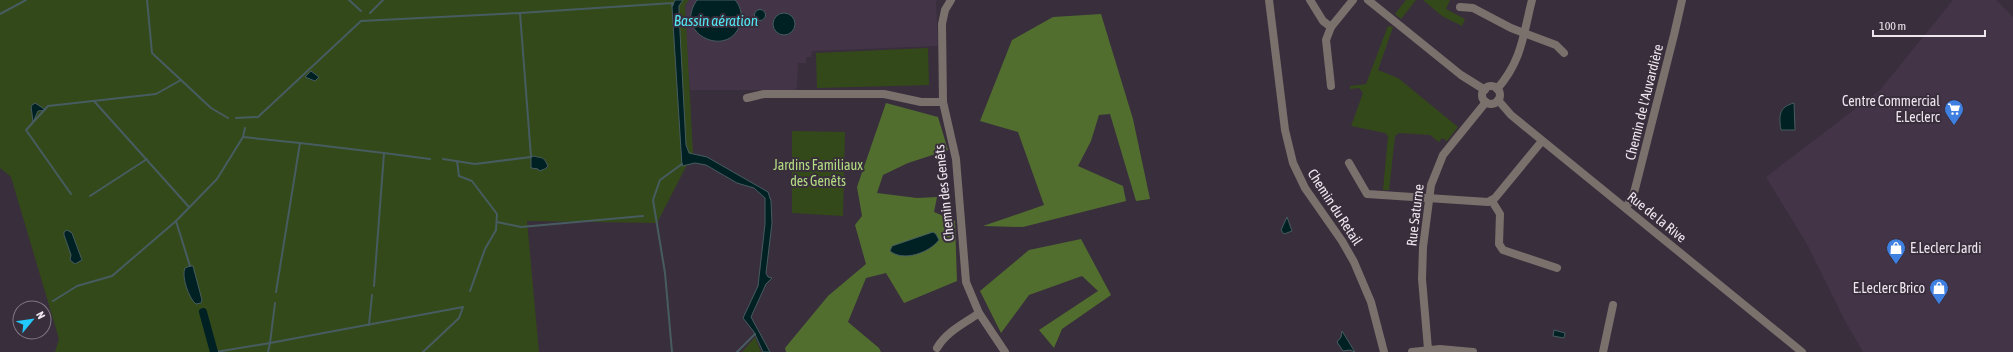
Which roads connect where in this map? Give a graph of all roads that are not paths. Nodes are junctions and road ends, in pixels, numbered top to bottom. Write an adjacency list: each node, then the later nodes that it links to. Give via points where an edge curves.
1 (951, 0): 17 (street, Chemin des Genêts, via 945,10 942,24)
2 (1269, 0): 30 (street, Chemin du Retail, via 1285,130 1293,163 1305,188 1352,258 1370,302)
3 (1310, 0): 9 (street, via 1323,22)
4 (1353, 0): 9 (street)
5 (1368, 0): 14 (street, via 1461,75)
6 (1532, 0): 10 (street)
7 (1682, 0): 23 (street, Chemin de l'Auvardière, via 1634,193)
8 (1460, 7): 10 (street, via 1473,8)
9 (1330, 27): 12 (street, via 1326,40)
10 (1524, 33): 11 (street, via 1556,45); 13 (street, via 1517,60)
11 (1564, 53)
12 (1331, 86)
13 (1497, 88): 14 (street, via 1490,87); 16 (street, via 1500,96)
14 (1484, 90): 18 (street)
15 (747, 98): 17 (street, via 764,94 884,94 921,102)
16 (1498, 100): 18 (street, via 1494,103); 19 (street, Rue de la Rive, via 1511,115)
17 (943, 102): 26 (street, Chemin des Genêts, via 956,159 967,289)
18 (1486, 102): 21 (street, Rue Saturne, via 1443,155 1433,177)
19 (1542, 140): 22 (street); 23 (street, Rue de la Rive)
20 (1349, 163): 21 (street, via 1367,194)
21 (1429, 199): 22 (street); 28 (street, Rue Saturne, via 1422,279)
22 (1492, 201): 24 (street, via 1500,214 1499,244 1503,250)
23 (1626, 208): 34 (street, Rue de la Rive)
24 (1557, 268)
25 (1613, 305): 33 (street)
26 (979, 313): 27 (street, via 942,339); 29 (street, Chemin des Genêts)
27 (937, 348)
28 (1428, 349): 31 (street); 32 (street)
29 (1005, 352)
30 (1384, 352)
31 (1412, 352)
32 (1473, 352)
33 (1603, 352)
34 (1802, 352)

